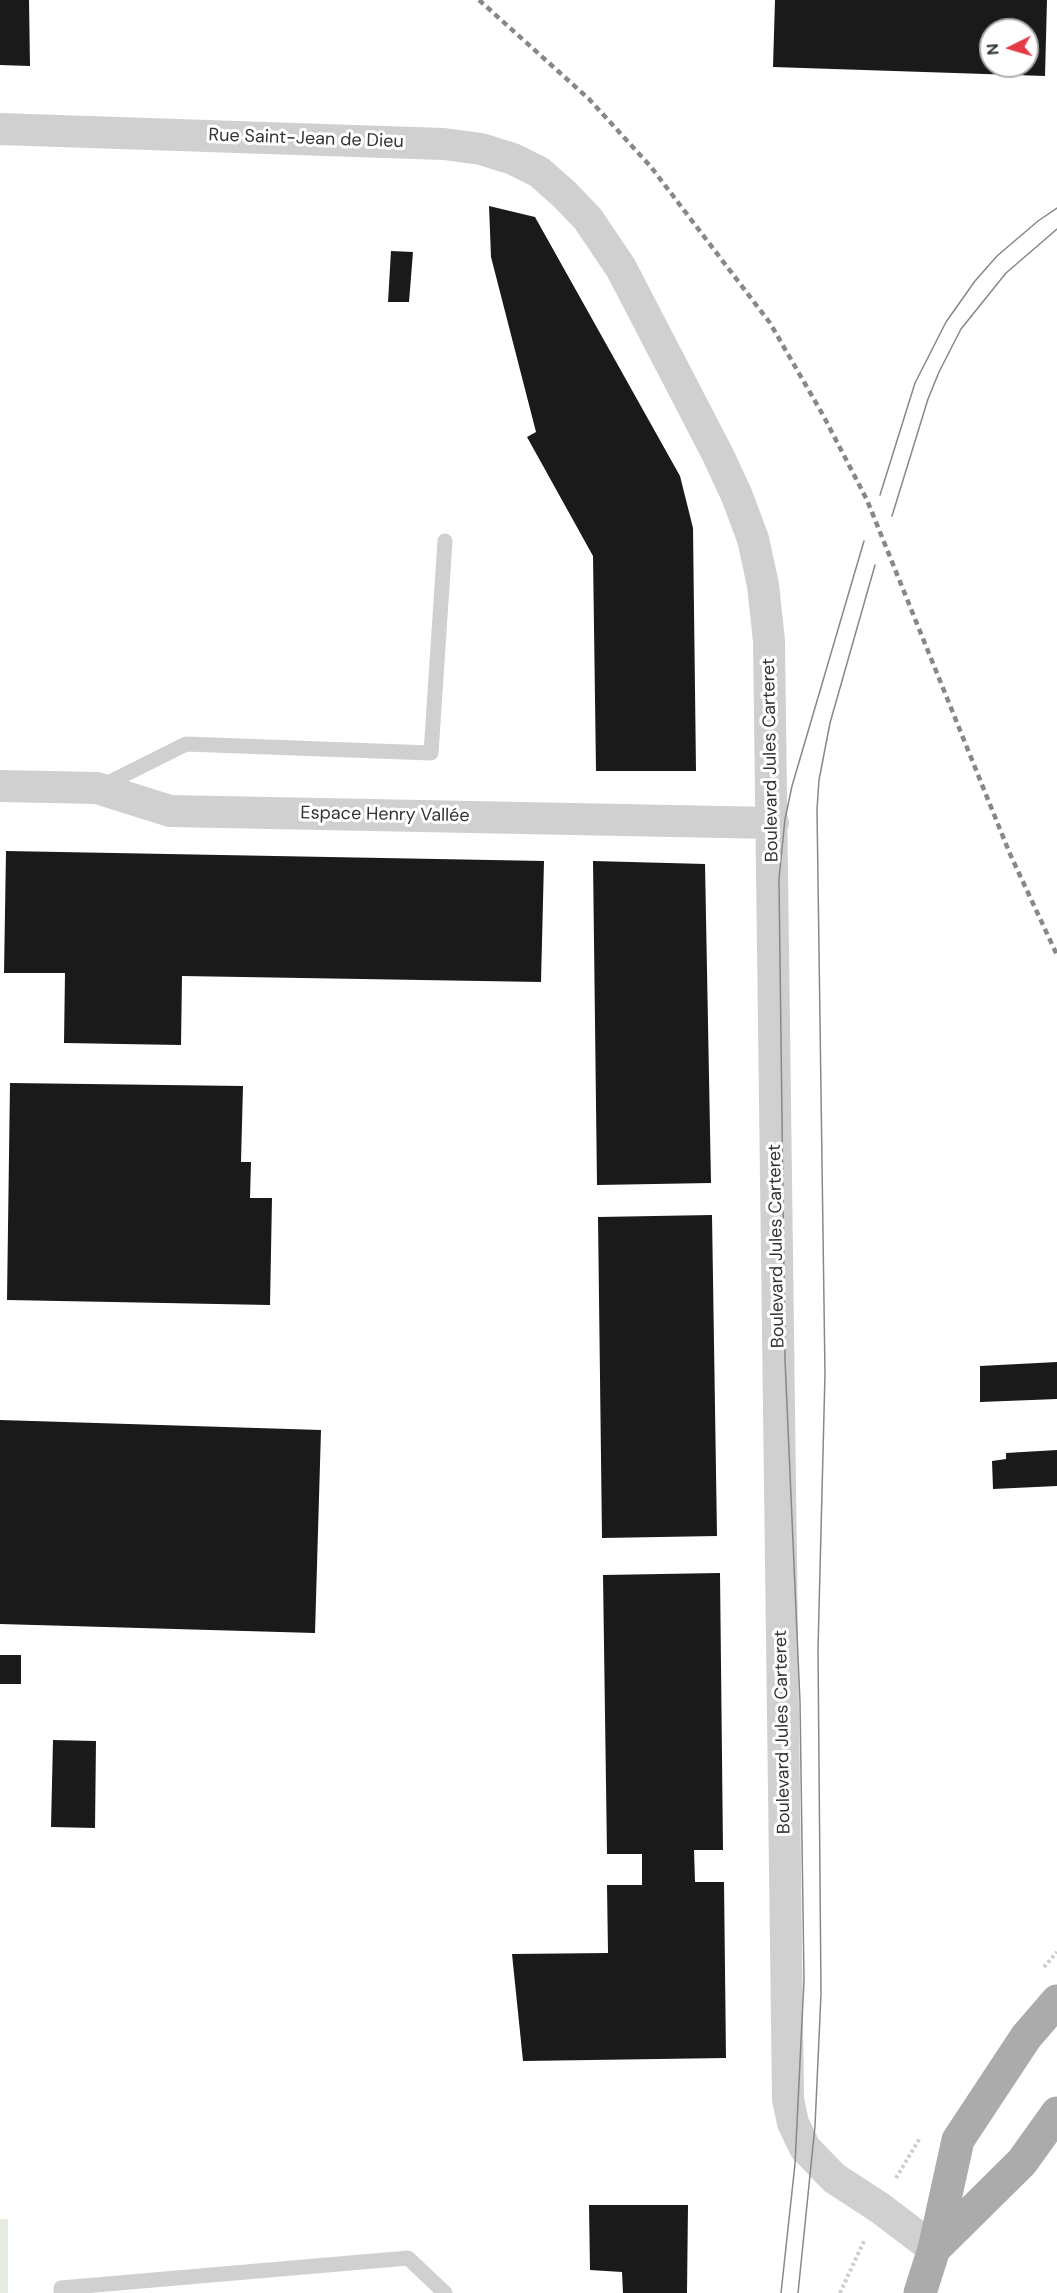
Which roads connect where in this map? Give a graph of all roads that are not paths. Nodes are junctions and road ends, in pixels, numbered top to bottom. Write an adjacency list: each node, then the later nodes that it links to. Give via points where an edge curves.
1 (0, 129): 2 (street, Rue Saint-Jean de Dieu, via 444,144 481,149 539,172)
2 (588, 219): 6 (street, Boulevard Jules Carteret, via 621,268 718,454 753,539 769,641)
3 (445, 541): 5 (lane, via 431,753 186,744)
4 (0, 786): 5 (street, Espace Henry Vallée)
5 (97, 788): 6 (street, Espace Henry Vallée, via 170,811)
6 (772, 823): 9 (street, Boulevard Jules Carteret, via 788,2099 793,2123 805,2148 834,2178)
7 (1057, 2001): 9 (main road, via 1026,2037 958,2140)
8 (1057, 2114): 9 (main road, via 1022,2162)
9 (934, 2249): 12 (main road)
10 (61, 2293): 11 (lane, via 61,2288 408,2258)
11 (445, 2293)
12 (920, 2293)

